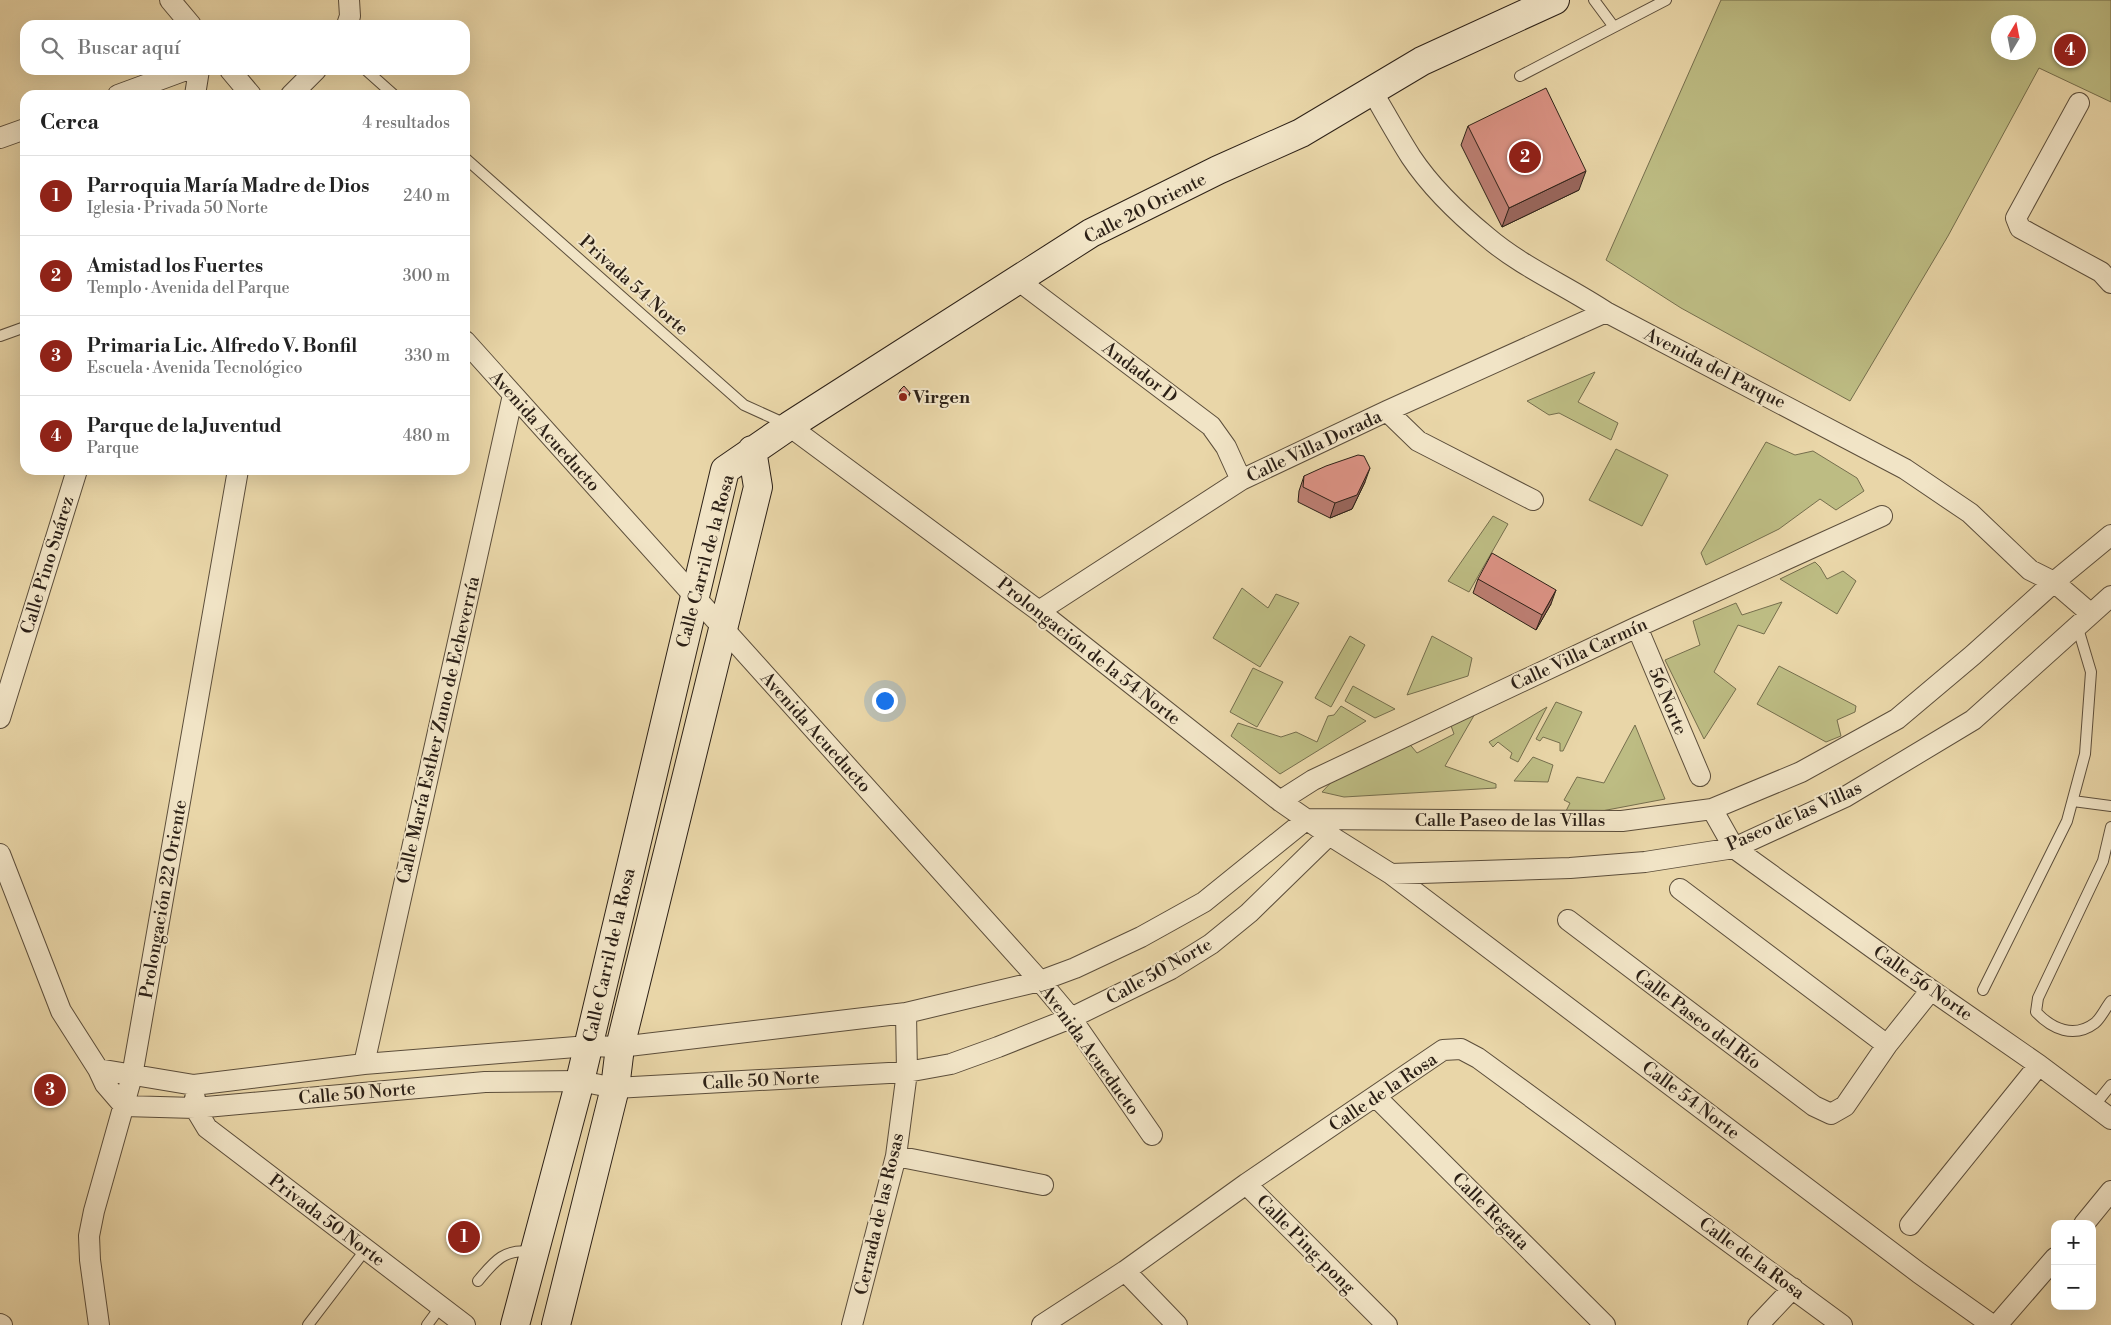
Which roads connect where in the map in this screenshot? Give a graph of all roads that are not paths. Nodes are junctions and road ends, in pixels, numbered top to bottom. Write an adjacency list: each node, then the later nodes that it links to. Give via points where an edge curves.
1 (170, 0): 6 (street)
2 (349, 0): 7 (street)
3 (1556, 0): 20 (main road, Calle 20 Oriente, via 1422,61)
4 (1594, 0): 8 (lane)
5 (1666, 0): 8 (lane)
6 (187, 20)
7 (349, 20)
8 (1614, 27): 14 (lane)
9 (172, 75): 15 (street)
10 (197, 75): 16 (street)
11 (234, 75): 17 (street)
12 (311, 75): 18 (street)
13 (372, 75): 19 (lane)
14 (1520, 76)
15 (132, 90)
16 (196, 90)
17 (247, 90)
18 (296, 90)
19 (388, 90)
20 (1372, 91): 26 (main road, Calle 20 Oriente, via 1301,133 1091,233); 27 (street, Avenida del Parque, via 1412,158 1442,196 1488,238)
21 (2079, 103): 25 (street, via 2016,218 2020,228)
22 (20, 131): 23 (street)
23 (0, 138)
24 (470, 162): 33 (lane, Privada 54 Norte, via 744,405)
25 (2108, 270)
26 (1019, 281): 33 (main road, Calle 20 Oriente); 37 (street, Andador D, via 1211,426 1226,447)
27 (1606, 312): 32 (street, Calle Villa Dorada); 41 (street, Avenida del Parque, via 1905,469 1970,513 2030,570)
28 (20, 329): 29 (lane)
29 (0, 336)
30 (470, 347): 31 (street, Avenida Acueducto)
31 (513, 395): 42 (street, Avenida Acueducto); 70 (street, Calle María Esther Zuno de Echeverría)
32 (1387, 411): 37 (street, Calle Villa Dorada); 38 (street, via 1418,441)
33 (789, 426): 34 (main road, Calle 20 Oriente); 44 (street, Prolongación de la 54 Norte)
34 (752, 450): 42 (main road, Calle Carril de la Rosa, via 725,470); 45 (main road, Calle Carril de la Rosa, via 758,487)
35 (75, 475): 47 (street, Calle Pino Suárez)
36 (237, 475): 74 (street, Prolongación 22 Oriente)
37 (1241, 480): 44 (street, Calle Villa Dorada)
38 (1533, 500)
39 (1882, 516): 46 (street, Calle Villa Carmín)
40 (2111, 535): 41 (street)
41 (2054, 582): 43 (street, Avenida del Parque); 52 (street, via 1897,720 1800,772)
42 (694, 596): 45 (street, Avenida Acueducto); 68 (main road, Calle Carril de la Rosa)
43 (2099, 609): 50 (lane, via 2086,754); 56 (street, Paseo de las Villas, via 1973,720 1845,797)
44 (1039, 611): 49 (street, Prolongación de la 54 Norte)
45 (722, 627): 61 (street, Avenida Acueducto); 69 (main road, Calle Carril de la Rosa)
46 (1637, 627): 48 (street, 56 Norte); 49 (street, Calle Villa Carmín, via 1313,780)
47 (0, 718)
48 (1700, 776)
49 (1280, 800): 53 (street, Prolongación de la 54 Norte)
50 (2073, 801): 51 (lane); 63 (lane, via 2067,820)
51 (2111, 806)
52 (1712, 809): 53 (street, Calle Paseo de las Villas, via 1622,821); 56 (street)
53 (1307, 819): 55 (street, Prolongación de la 54 Norte); 61 (street, Calle 50 Norte, via 1204,902 1141,937)
54 (2111, 827): 64 (lane, via 2103,861 2038,998 2036,1012 2045,1022 2063,1031 2079,1031 2096,1022)
55 (1329, 835): 58 (street, Prolongación de la 54 Norte); 66 (street, Calle 50 Norte, via 1249,913 1211,944 1171,968)
56 (1734, 848): 58 (street, Paseo de las Villas, via 1644,862 1570,868); 62 (street, Calle 56 Norte)
57 (0, 854): 72 (street, via 61,1011)
58 (1391, 874): 111 (street, Calle 54 Norte)
59 (1680, 889): 67 (street)
60 (1568, 920): 67 (street, Calle Paseo del Río, via 1814,1106 1832,1114 1845,1106)
61 (1040, 981): 65 (street, Calle 50 Norte); 66 (street, Avenida Acueducto)
62 (1931, 990): 67 (street); 71 (street, Calle 56 Norte)
63 (1983, 990)
64 (2111, 1001)
65 (906, 1013): 69 (street, Calle 50 Norte); 73 (street, Cerrada de las Rosas)
66 (1071, 1018): 73 (street, Calle 50 Norte, via 951,1064); 84 (street, Avenida Acueducto)
67 (1887, 1045)
68 (588, 1046): 69 (street, Calle 50 Norte); 70 (street, Calle 50 Norte); 75 (main road, Calle Carril de la Rosa)
69 (620, 1047): 78 (main road, Calle Carril de la Rosa)
70 (364, 1064): 76 (street, Calle 50 Norte)
71 (2039, 1065): 81 (street, Calle 56 Norte); 90 (street)
72 (98, 1069): 74 (street, Calle 50 Norte); 80 (street)
73 (907, 1072): 78 (street, Calle 50 Norte); 85 (street, Cerrada de las Rosas)
74 (132, 1076): 76 (street, Calle 50 Norte); 80 (street, Prolongación 22 Oriente)
75 (580, 1081): 78 (street, Calle 50 Norte); 82 (street, Calle 50 Norte, via 485,1082); 92 (main road, Calle Carril de la Rosa)
76 (194, 1084): 82 (street)
77 (2111, 1085): 81 (lane)
78 (615, 1088): 104 (main road, Calle Carril de la Rosa)
79 (1376, 1097): 86 (street, Calle de la Rosa); 96 (street, Calle de la Rosa, via 1443,1050 1461,1048); 109 (street, Calle Regata)
80 (124, 1106): 82 (street, Calle 50 Norte); 99 (street, Prolongación 22 Oriente, via 89,1236)
81 (2094, 1106): 83 (street, Calle 56 Norte)
82 (195, 1108): 91 (street, Privada 50 Norte, via 207,1128)
83 (2111, 1119)
84 (1152, 1135)
85 (896, 1156): 87 (street); 105 (street, Cerrada de las Rosas)
86 (1246, 1184): 94 (street, Calle de la Rosa); 108 (street, Calle Ping-pong)
87 (1043, 1185)
88 (2111, 1191): 89 (street)
89 (2087, 1220)
90 (1910, 1225)
91 (366, 1250): 97 (street, Privada 50 Norte); 100 (lane)
92 (534, 1252): 95 (lane, via 508,1252 493,1263); 103 (main road, Calle Carril de la Rosa)
93 (2051, 1263): 112 (street)
94 (1125, 1271): 106 (street, Calle de la Rosa); 107 (street)
95 (478, 1281)
96 (1793, 1288): 98 (street, Calle de la Rosa); 110 (street)
97 (441, 1306): 101 (lane); 102 (street, Privada 50 Norte)
98 (1837, 1324)
99 (99, 1325)
100 (308, 1325)
101 (427, 1325)
102 (465, 1325)
103 (515, 1325)
104 (556, 1325)
105 (852, 1325)
106 (1042, 1325)
107 (1178, 1325)
108 (1387, 1325)
109 (1605, 1325)
110 (1758, 1325)
111 (1992, 1325)
112 (1997, 1325)

